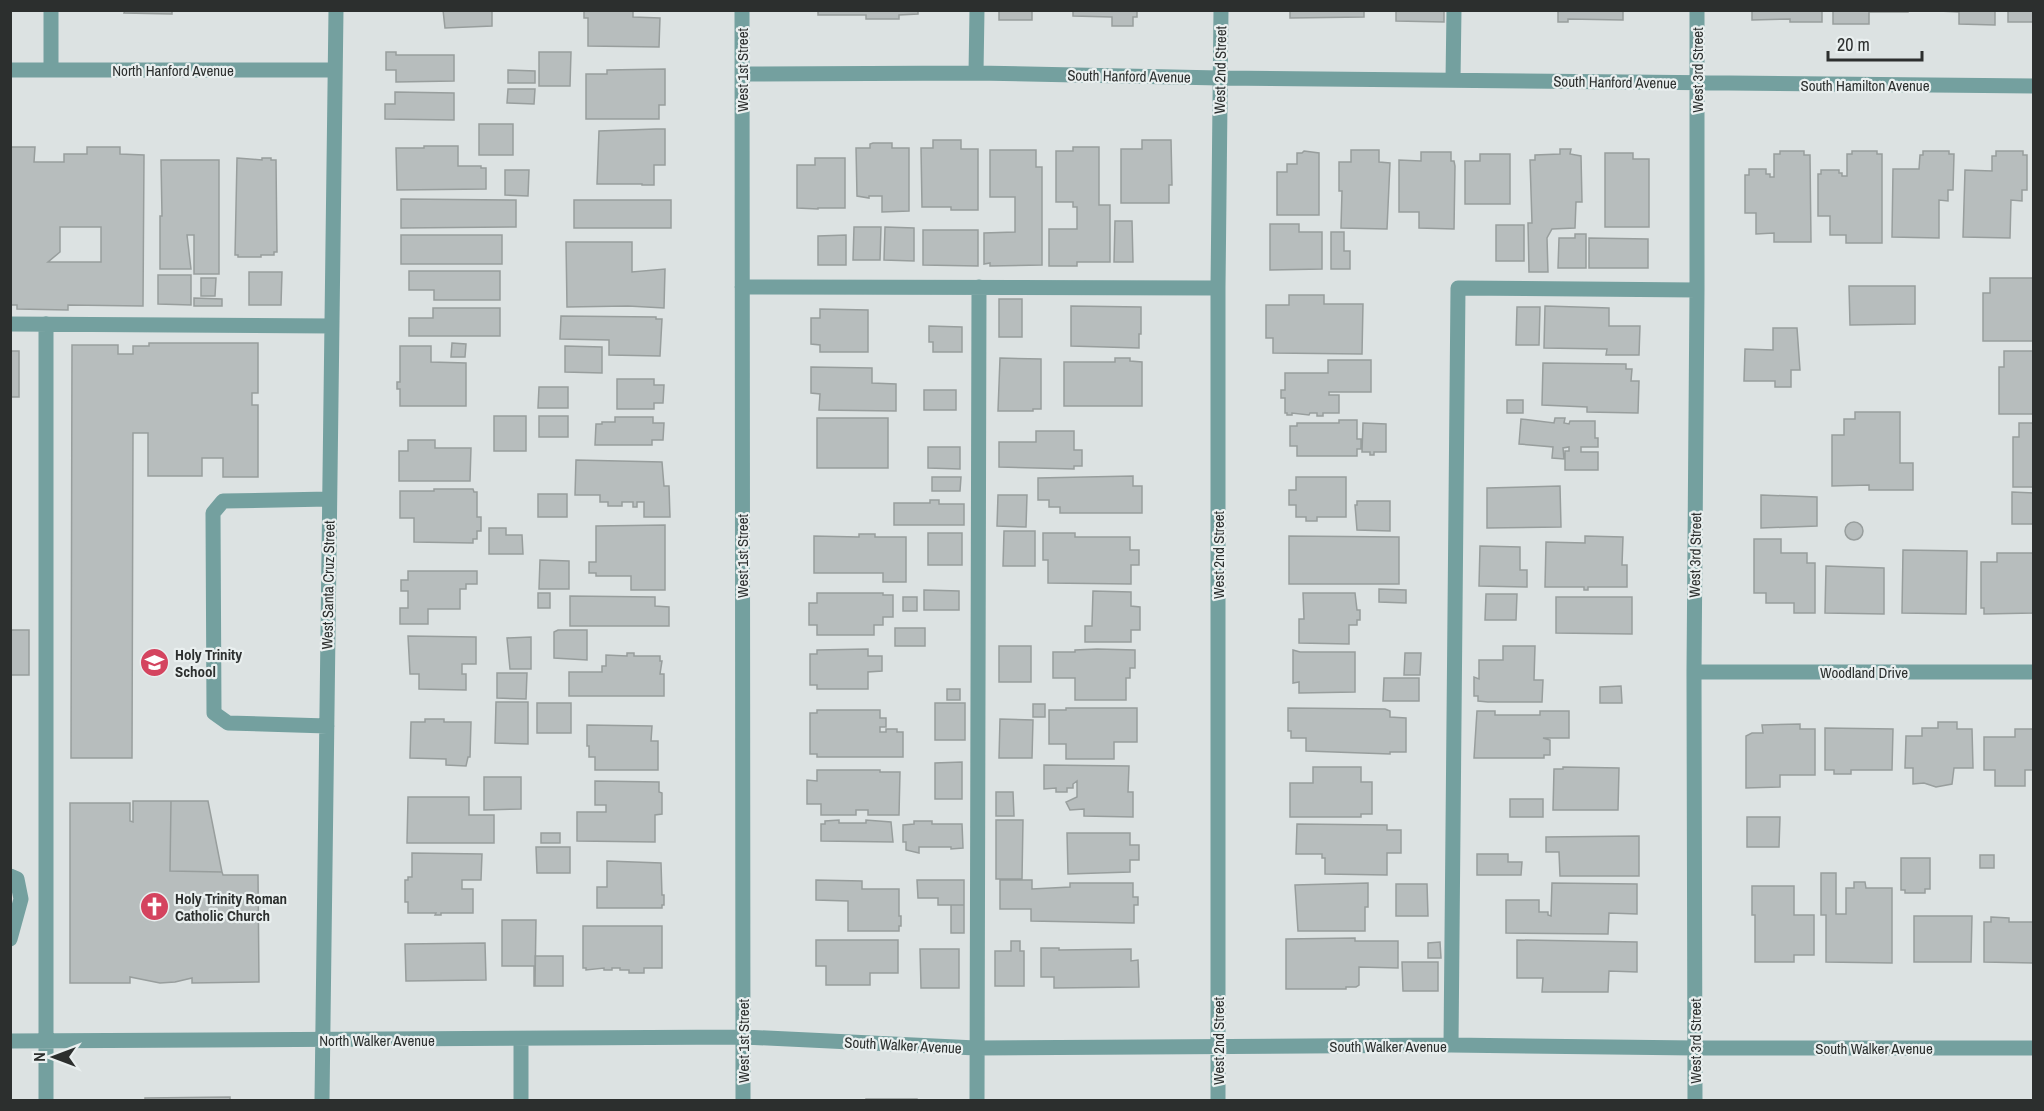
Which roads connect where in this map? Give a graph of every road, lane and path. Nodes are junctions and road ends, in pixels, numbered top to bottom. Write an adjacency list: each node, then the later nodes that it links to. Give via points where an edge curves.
1 (51, 10): 9 (street)
2 (336, 10): 10 (street, West Santa Cruz Street)
3 (742, 10): 12 (street, West 1st Street)
4 (977, 10): 11 (street)
5 (1221, 10): 13 (street, West 2nd Street)
6 (1454, 10): 14 (street)
7 (1697, 10): 15 (street, West 3rd Street)
8 (10, 70): 9 (street, North Hanford Avenue)
9 (51, 70): 10 (street, North Hanford Avenue)
10 (335, 70): 23 (street, West Santa Cruz Street)
11 (976, 73): 12 (street, South Hanford Avenue); 13 (street, South Hanford Avenue)
12 (742, 74): 17 (street, West 1st Street)
13 (1220, 78): 14 (street, South Hanford Avenue); 19 (street, West 2nd Street)
14 (1453, 80): 15 (street, South Hanford Avenue)
15 (1696, 84): 16 (street, South Hamilton Avenue); 20 (street, West 3rd Street)
16 (2034, 86)
17 (742, 287): 18 (street); 30 (street, West 1st Street)
18 (979, 287): 19 (street); 37 (street)
19 (1218, 288): 36 (street, West 2nd Street)
20 (1697, 290): 25 (street, West 3rd Street); 35 (street, via 1458,288)
21 (10, 324): 22 (street)
22 (46, 324): 23 (street); 34 (street)
23 (332, 327): 24 (street, West Santa Cruz Street)
24 (329, 498): 27 (street, West Santa Cruz Street); 27 (street, via 223,501 213,513 214,713 228,723)
25 (1694, 672): 26 (street, Woodland Drive); 38 (street, West 3rd Street)
26 (2034, 672)
27 (327, 726): 32 (street, West Santa Cruz Street)
28 (10, 876): 29 (street, via 17,879 21,899)
29 (10, 939)
30 (744, 1037): 31 (street, North Walker Avenue); 37 (street, South Walker Avenue); 43 (street, West 1st Street)
31 (521, 1039): 32 (street, North Walker Avenue); 42 (street)
32 (322, 1040): 34 (street, North Walker Avenue); 41 (street, West Santa Cruz Street)
33 (10, 1041): 34 (street, North Walker Avenue)
34 (46, 1041): 40 (street)
35 (1451, 1045): 36 (street, South Walker Avenue); 38 (street, South Walker Avenue)
36 (1219, 1047): 37 (street, South Walker Avenue); 45 (street, West 2nd Street)
37 (976, 1048): 44 (street)
38 (1695, 1048): 39 (street, South Walker Avenue); 46 (street, West 3rd Street)
39 (2034, 1048)
40 (46, 1101)
41 (322, 1101)
42 (521, 1101)
43 (743, 1101)
44 (977, 1101)
45 (1218, 1101)
46 (1695, 1101)

